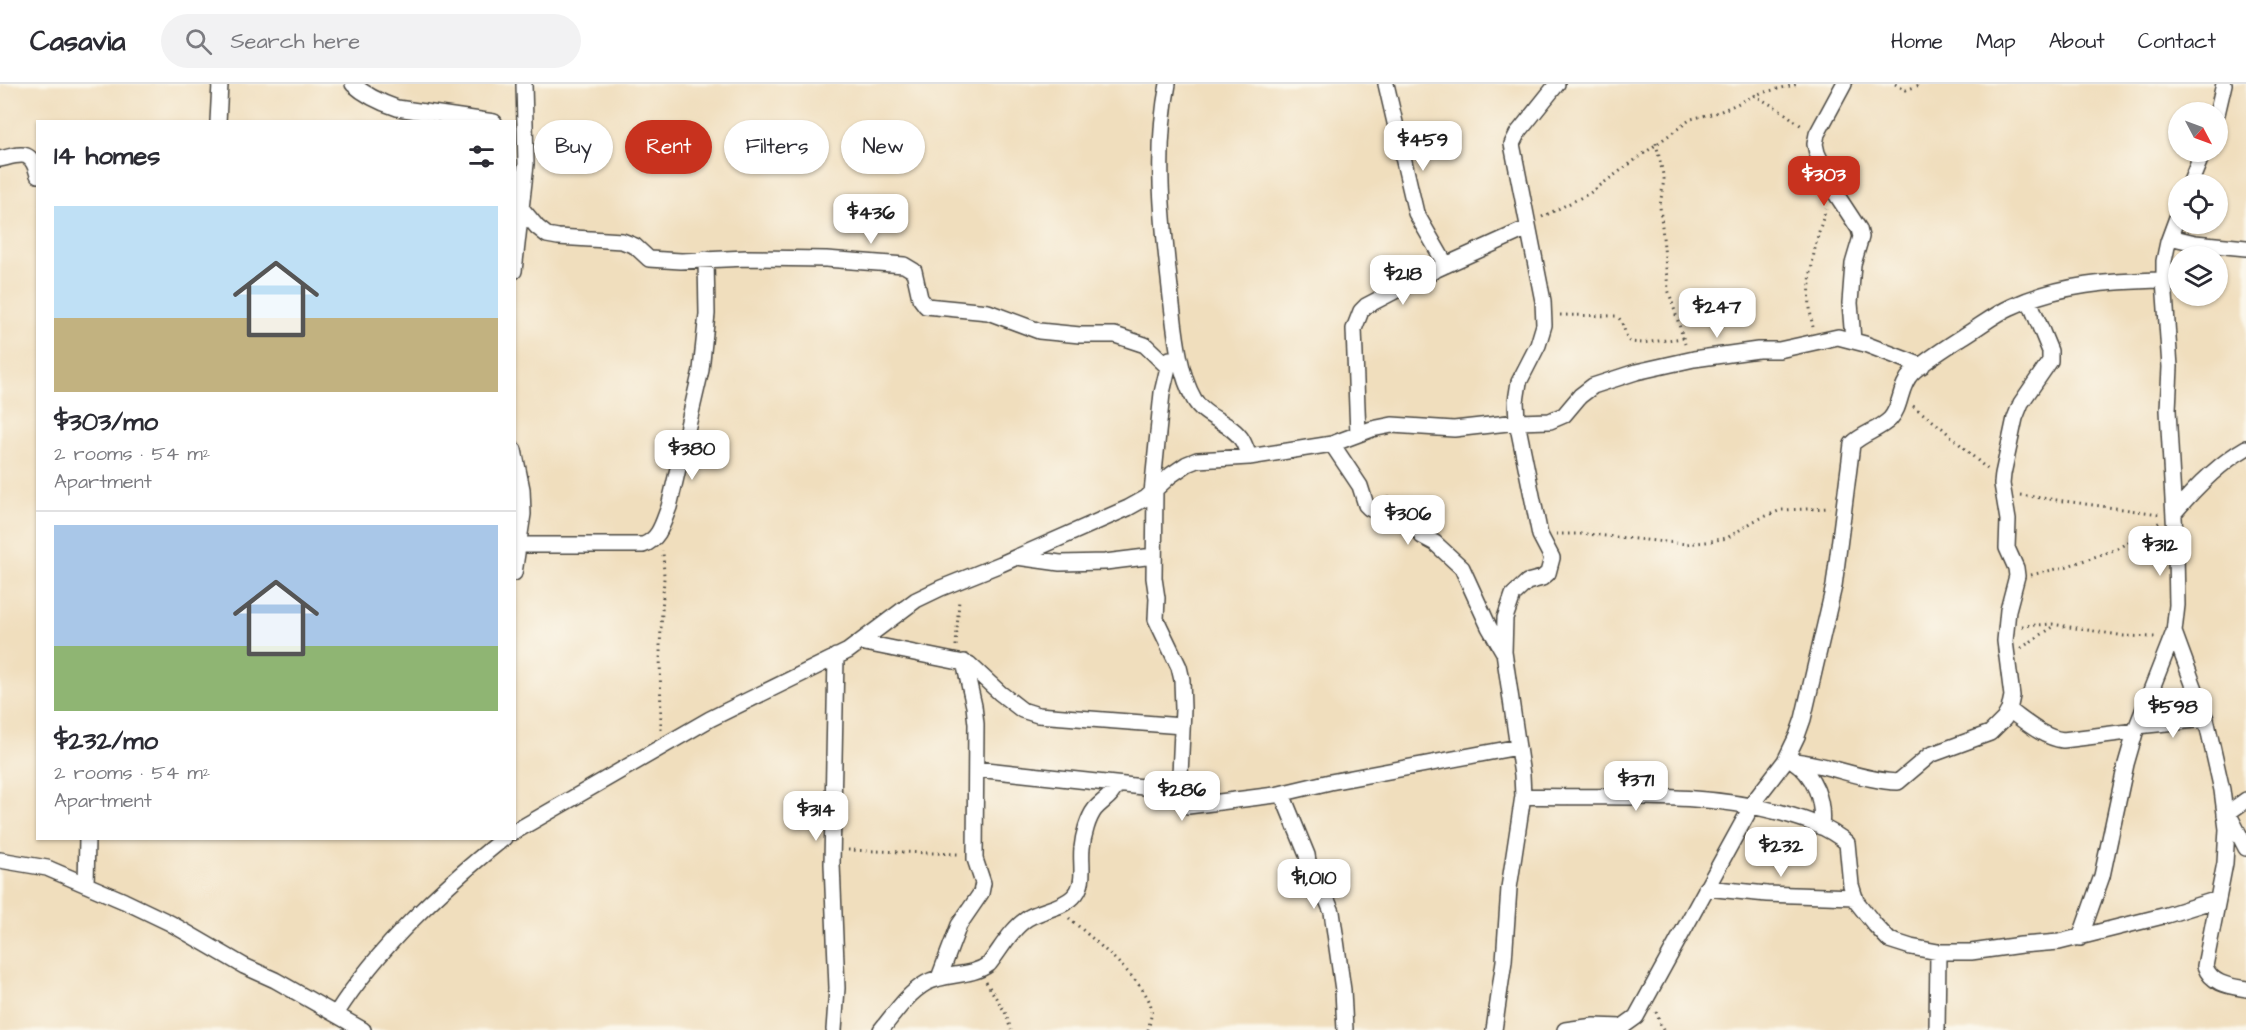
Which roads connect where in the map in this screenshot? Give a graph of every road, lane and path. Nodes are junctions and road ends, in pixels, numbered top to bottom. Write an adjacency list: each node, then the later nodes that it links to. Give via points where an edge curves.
1 (220, 84): 14 (street)
2 (353, 84): 15 (street, via 397,108)
3 (524, 84): 16 (street)
4 (1168, 84): 33 (street, via 1160,167)
5 (1386, 84): 29 (street, via 1416,213)
6 (1557, 84): 23 (street, via 1512,144)
7 (1797, 84): 12 (path)
8 (1844, 84): 17 (street)
9 (1894, 84): 10 (path, via 1906,90)
10 (1922, 84)
11 (2223, 84): 13 (street)
12 (1754, 95): 17 (path); 18 (path, via 1719,112 1691,119)
13 (2219, 102)
14 (218, 120)
15 (480, 120)
16 (520, 130): 22 (street, via 526,164)
17 (1816, 138): 21 (street, via 1817,153)
18 (1656, 143): 23 (path, via 1581,198); 34 (path, via 1664,180 1660,206 1668,289)
19 (0, 159): 20 (street, via 23,154)
20 (36, 169)
21 (1833, 188): 35 (street, via 1859,229 1851,293); 36 (path, via 1820,228 1810,282 1810,312)
22 (522, 209): 27 (street); 28 (street, via 547,235 622,241 635,246 649,259)
23 (1527, 226): 29 (street); 32 (street)
24 (2171, 234): 25 (street)
25 (2170, 237): 26 (street); 30 (street)
26 (2246, 248)
27 (516, 256)
28 (706, 259): 39 (street, via 904,265 914,271 926,306 988,312 1039,331 1115,335 1145,345); 51 (street, via 707,314 701,370)
29 (1446, 265): 42 (street, via 1366,306 1356,319)
30 (2164, 280): 31 (street, via 2067,287); 50 (street, via 2170,367)
31 (2029, 300): 38 (street, via 2010,307); 47 (street, via 2050,351 2050,361 2020,403)
32 (1544, 315): 34 (path, via 1616,316 1628,340 1636,343); 41 (street, via 1538,345 1517,390)
33 (1176, 333): 39 (street); 45 (street, via 1183,372 1194,400 1242,438)
34 (1683, 338): 37 (path)
35 (1852, 340): 36 (street, via 1838,337); 38 (street)
36 (1817, 341): 37 (street, via 1779,350)
37 (1690, 360): 41 (street, via 1593,386 1556,419)
38 (1922, 366): 40 (street, via 1907,378)
39 (1168, 367): 48 (street, via 1161,393)
40 (1900, 396): 47 (path, via 1942,428); 49 (street, via 1891,418 1852,444)
41 (1517, 422): 42 (street, via 1454,429 1392,425); 52 (street)
42 (1358, 434): 43 (street)
43 (1332, 444): 45 (street); 63 (street, via 1360,486 1366,505 1373,510 1388,505 1401,508 1422,536 1462,568)
44 (2246, 448): 50 (street, via 2221,464)
45 (1249, 457): 48 (street, via 1197,460)
46 (516, 460): 53 (street, via 523,514)
47 (2003, 488): 50 (path); 57 (street, via 2007,548)
48 (1153, 491): 54 (street); 55 (street, via 1128,508)
49 (1843, 508): 52 (path, via 1781,510 1727,538 1686,544 1586,534); 73 (street, via 1834,586)
50 (2172, 514): 57 (path, via 2117,549 2048,572); 61 (street, via 2177,605)
51 (662, 528): 53 (street, via 643,545); 72 (path)
52 (1540, 535): 63 (street, via 1552,558 1551,565 1542,578 1527,582 1513,595 1504,618)
53 (519, 545): 56 (street)
54 (1154, 556): 55 (street, via 1059,564); 69 (street, via 1156,619 1179,667)
55 (1016, 557): 58 (street)
56 (516, 562)
57 (2017, 576): 60 (street)
58 (961, 579): 62 (street, via 916,600); 66 (path)
59 (2057, 624): 60 (path); 61 (path, via 2124,636); 65 (path)
60 (2006, 628): 65 (street)
61 (2173, 635): 68 (street); 70 (street)
62 (860, 642): 64 (street); 66 (street)
63 (1504, 651): 71 (street)
64 (836, 656): 72 (street); 87 (street)
65 (2008, 658): 67 (street, via 2012,696)
66 (960, 661): 69 (street, via 969,664 1022,710 1038,715); 74 (street, via 974,706)
67 (2009, 710): 70 (street, via 2040,732 2063,740); 73 (street, via 1990,733 1930,755 1898,782)
68 (2206, 719): 70 (street); 81 (street)
69 (1182, 726): 76 (street)
70 (2137, 729): 95 (street, via 2102,876)
71 (1518, 747): 77 (street); 78 (street)
72 (661, 748): 83 (street)
73 (1790, 759): 80 (street, via 1761,790); 82 (street, via 1810,777 1816,789)
74 (977, 769): 75 (street); 88 (street)
75 (1116, 785): 76 (street); 94 (street, via 1090,819 1077,893)
76 (1180, 791): 77 (street, via 1185,804 1191,807)
77 (1282, 794): 106 (street, via 1307,855 1311,880 1332,912 1344,990)
78 (1523, 796): 80 (street, via 1687,797); 107 (street)
79 (2246, 801): 81 (street)
80 (1753, 805): 82 (street); 91 (street)
81 (2226, 814): 86 (street); 93 (street, via 2225,863)
82 (1821, 827): 92 (street, via 1847,843)
83 (516, 831)
84 (87, 840): 90 (street)
85 (487, 846): 100 (street, via 422,909)
86 (2246, 847)
87 (833, 850): 88 (path); 102 (street, via 837,988)
88 (975, 855): 98 (street, via 983,883 981,893 959,925)
89 (0, 860): 90 (street, via 47,868)
90 (86, 885): 100 (street, via 170,922)
91 (1706, 888): 92 (street); 108 (street, via 1636,1017 1622,1027)
92 (1855, 897): 96 (street, via 1889,940)
93 (2218, 899): 95 (street); 99 (street, via 2205,966 2208,975 2225,985)
94 (1056, 906): 97 (street, via 1016,928 989,964); 105 (path, via 1127,971 1141,989 1151,1004)
95 (2080, 938): 96 (street, via 1971,952)
96 (1938, 952): 109 (street)
97 (979, 970): 98 (street); 104 (path, via 1005,1012)
98 (939, 978): 103 (street, via 912,994)
99 (2246, 988)
100 (336, 1014): 101 (street)
101 (363, 1030)
102 (834, 1030)
103 (881, 1030)
104 (1011, 1030)
105 (1148, 1030)
106 (1345, 1030)
107 (1494, 1030)
108 (1565, 1030)
109 (1937, 1030)

